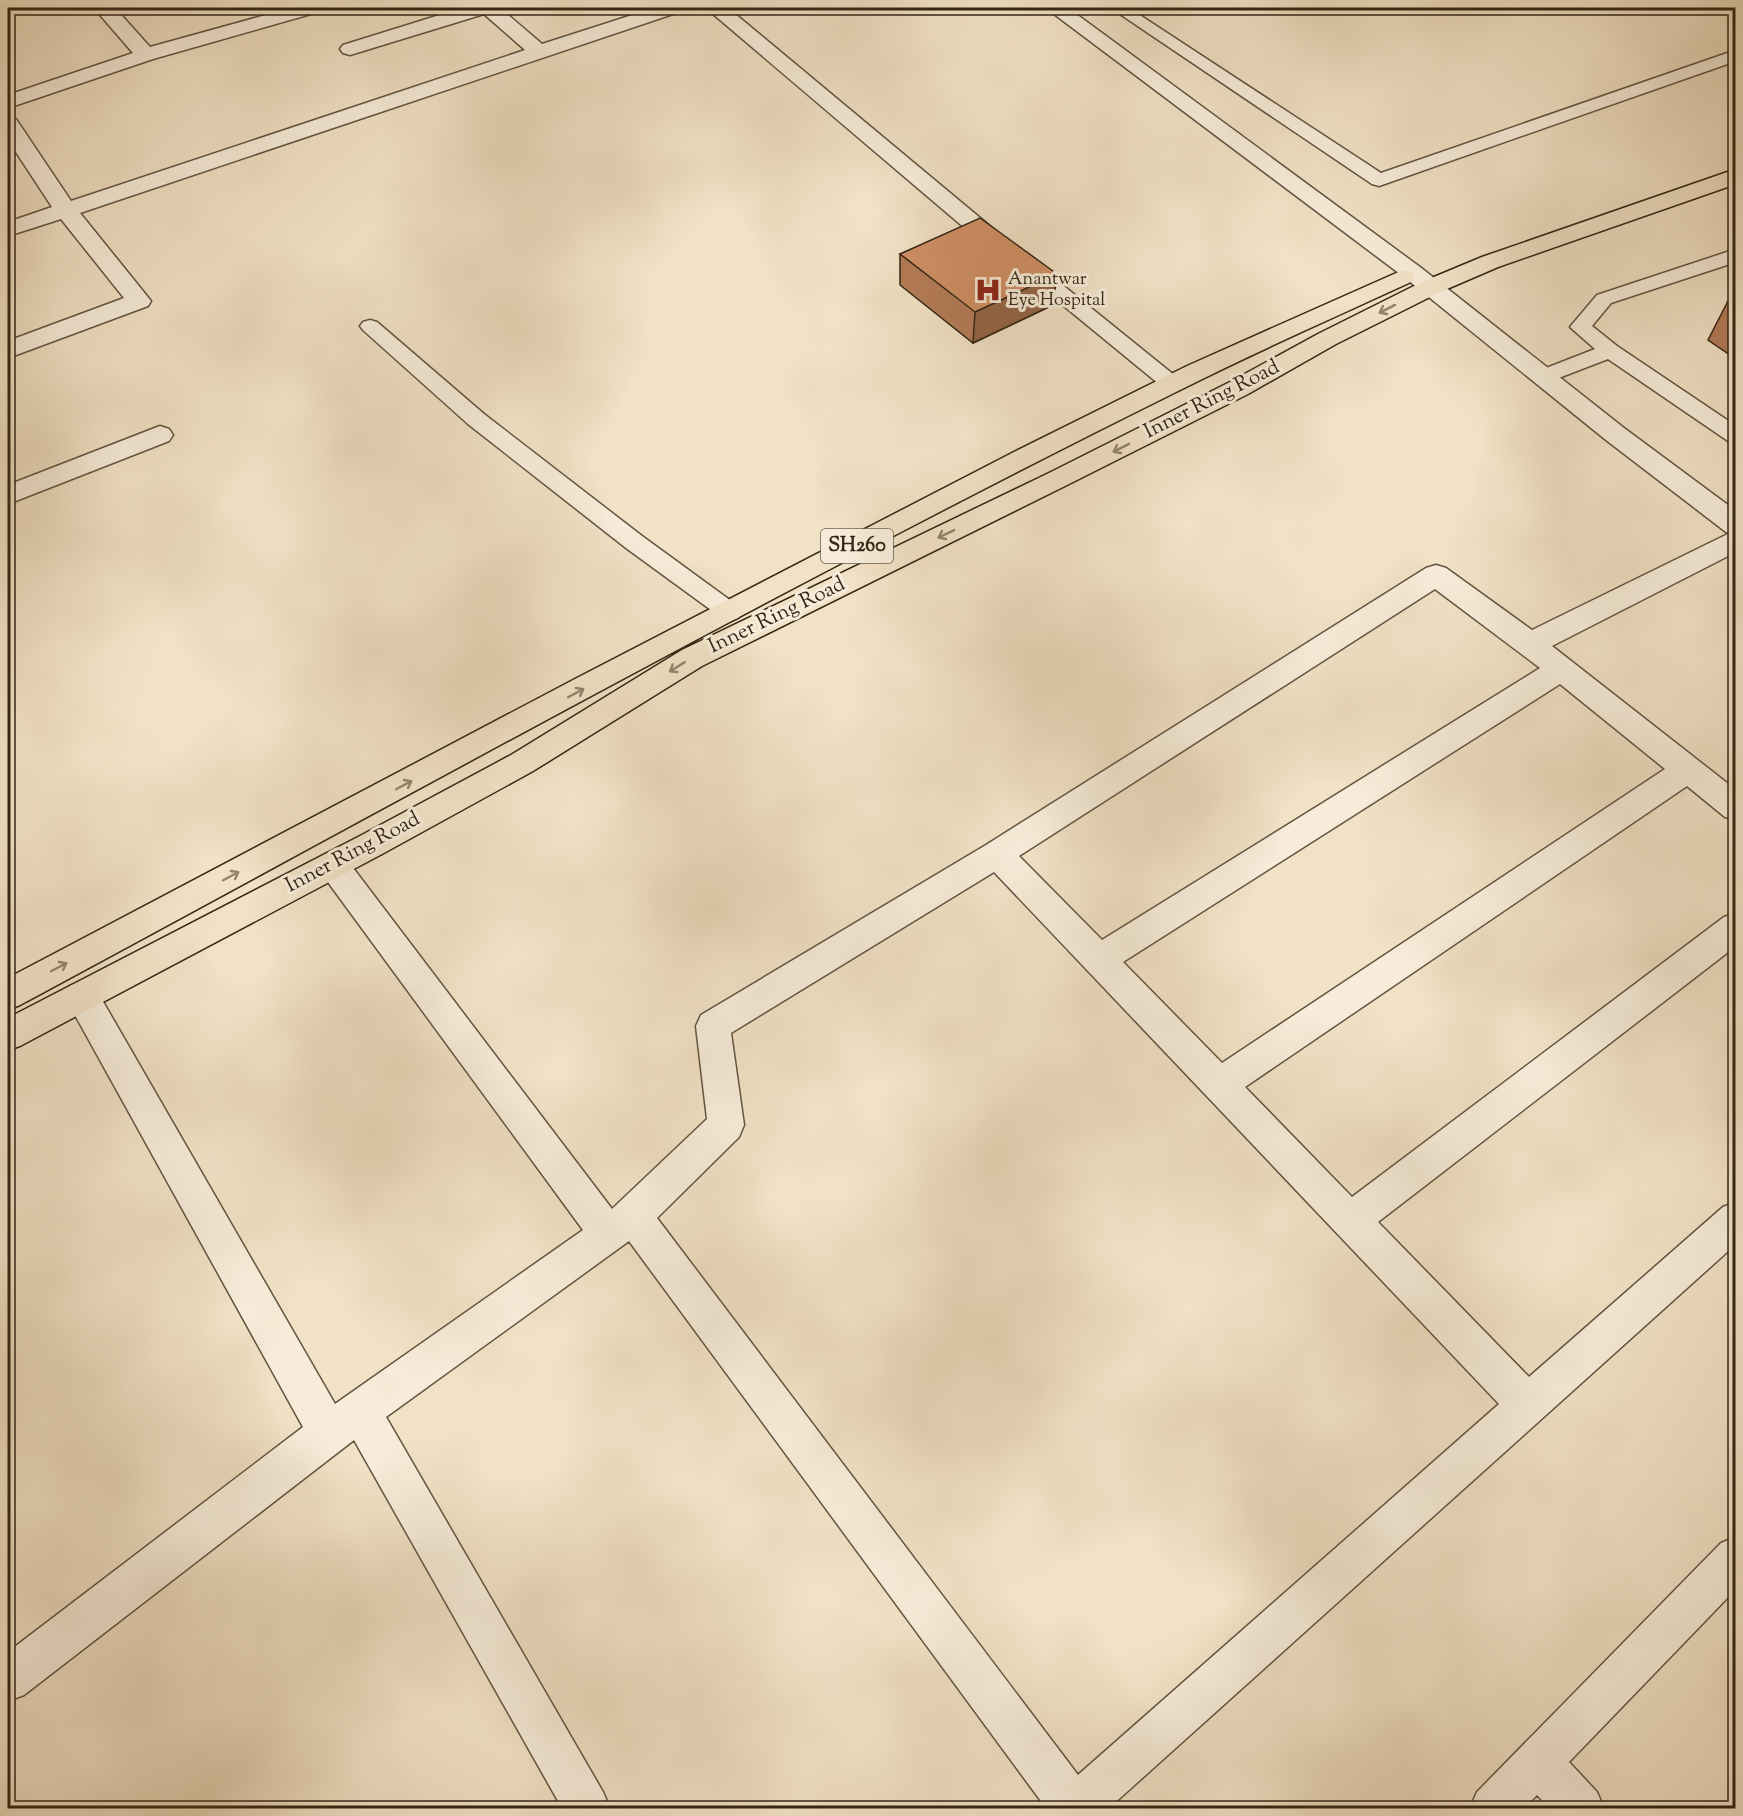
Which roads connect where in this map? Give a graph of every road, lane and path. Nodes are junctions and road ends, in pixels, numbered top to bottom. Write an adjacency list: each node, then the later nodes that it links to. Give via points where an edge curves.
1 (104, 8): 12 (street)
2 (311, 8): 9 (street)
3 (481, 8): 10 (street)
4 (489, 8): 11 (street)
5 (672, 8): 11 (street)
6 (716, 8): 20 (street)
7 (1056, 8): 23 (street)
8 (1119, 8): 13 (lane, via 1379,180)
9 (286, 11): 12 (street)
10 (350, 49)
11 (540, 53): 18 (street)
12 (146, 55): 14 (street)
13 (1736, 55)
14 (8, 102)
15 (8, 124): 18 (street)
16 (1736, 160): 23 (highway, Inner Ring Road / SH260)
17 (1736, 176): 23 (highway, Inner Ring Road, via 1490,262)
18 (64, 208): 19 (street); 25 (street, via 139,302)
19 (8, 229)
20 (995, 242)
21 (1736, 255): 26 (lane, via 1604,299 1580,327)
22 (1026, 266): 28 (lane)
23 (1422, 280): 27 (street); 28 (highway, Inner Ring Road / SH260); 40 (highway, Inner Ring Road, one-way to 40, via 1239,388 692,658 522,763)
24 (370, 326): 34 (lane, via 476,419)
25 (8, 350)
26 (1610, 351): 27 (lane); 30 (lane)
27 (1543, 377): 32 (street)
28 (1172, 384): 34 (highway, Inner Ring Road / SH260)
29 (160, 435): 31 (street)
30 (1736, 436)
31 (8, 495)
32 (1736, 525)
33 (1736, 540): 35 (street)
34 (730, 612): 43 (highway, Inner Ring Road / SH260, one-way to 34)
35 (1530, 644): 36 (street); 39 (street, via 1436,575)
36 (1561, 669): 37 (street); 42 (street)
37 (1687, 770): 38 (street); 46 (street)
38 (1736, 808)
39 (996, 854): 42 (street); 49 (street, via 714,1026 726,1125)
40 (333, 865): 44 (highway, Inner Ring Road); 49 (street)
41 (1736, 927): 48 (street)
42 (1098, 960): 46 (street)
43 (8, 995)
44 (82, 996): 45 (highway, Inner Ring Road); 51 (street)
45 (8, 1035)
46 (1219, 1085): 48 (street)
47 (1736, 1219): 50 (street)
48 (1350, 1221): 50 (street)
49 (621, 1224): 51 (street); 56 (street)
50 (1528, 1405): 56 (street)
51 (344, 1422): 53 (street); 55 (street)
52 (1736, 1558): 54 (street)
53 (8, 1679)
54 (1538, 1762): 57 (street); 58 (street)
55 (587, 1809)
56 (1074, 1809)
57 (1493, 1809)
58 (1581, 1809)

